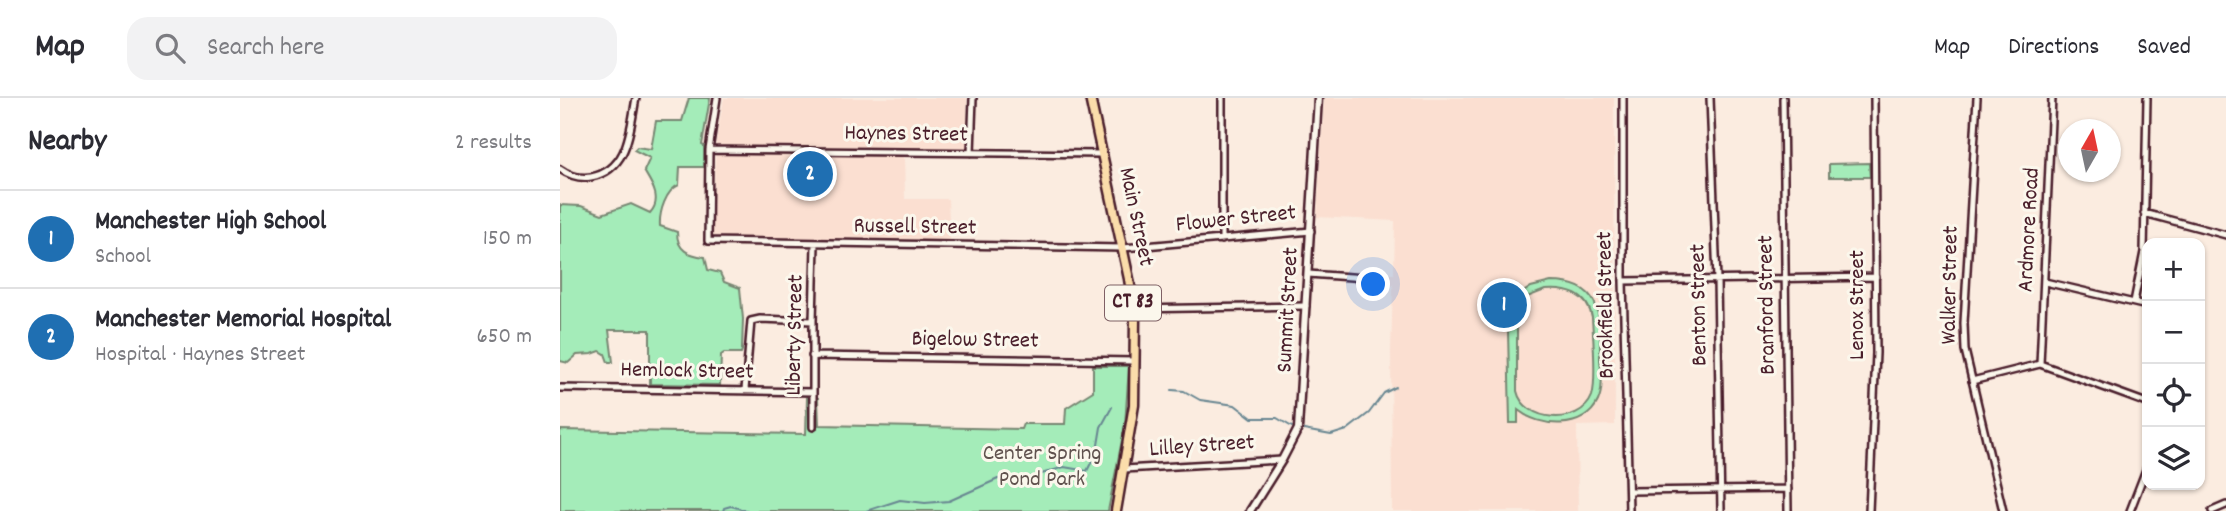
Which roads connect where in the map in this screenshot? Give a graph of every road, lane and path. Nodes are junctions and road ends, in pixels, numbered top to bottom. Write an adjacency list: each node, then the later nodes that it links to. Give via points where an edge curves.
1 (636, 98): 17 (street, via 628,142 610,170 581,179)
2 (717, 98): 14 (street)
3 (973, 98): 15 (street)
4 (1090, 98): 16 (main road, Main Street / CT 83)
5 (1222, 98): 21 (street)
6 (1318, 98): 19 (street, Summit Street)
7 (1623, 98): 29 (street, Brookfield Street)
8 (1710, 98): 28 (street, Benton Street)
9 (1783, 98): 27 (street, Branford Street)
10 (1874, 98): 25 (street, Lenox Street)
11 (1977, 98): 39 (street, Walker Street, via 1964,323)
12 (2052, 98): 30 (street, Ardmore Road)
13 (2147, 98): 18 (street)
14 (709, 150): 15 (street, Haynes Street); 22 (street, Russell Street, via 708,241)
15 (971, 153): 16 (street, Haynes Street)
16 (1102, 154): 23 (main road, Main Street / CT 83)
17 (560, 169)
18 (2144, 213): 20 (street); 31 (street, via 2143,264)
19 (1311, 231): 21 (street, Flower Street); 24 (street, Summit Street)
20 (2226, 235)
21 (1222, 240): 23 (street, Flower Street)
22 (815, 244): 23 (street, Russell Street); 35 (street, Liberty Street)
23 (1123, 248): 34 (main road, Main Street / CT 83)
24 (1308, 274): 26 (street); 33 (street, Summit Street)
25 (1875, 277): 27 (street); 57 (street, Lenox Street)
26 (1380, 279)
27 (1785, 279): 28 (street); 48 (street, Branford Street)
28 (1717, 280): 29 (street); 50 (street, Benton Street)
29 (1623, 281): 49 (street, Brookfield Street)
30 (2045, 282): 31 (street); 38 (street, Ardmore Road)
31 (2134, 302): 32 (street)
32 (2142, 304)
33 (1306, 306): 34 (street); 45 (street, Summit Street, via 1298,427)
34 (1134, 309): 37 (main road, Main Street / CT 83)
35 (813, 321): 36 (street, Liberty Street); 41 (street, via 751,321)
36 (812, 356): 37 (street, Bigelow Street); 42 (street, Liberty Street)
37 (1136, 361): 46 (main road, Main Street / CT 83, via 1134,412)
38 (2040, 364): 39 (street); 43 (street)
39 (1972, 381): 58 (street, Walker Street)
40 (560, 388): 41 (street, Hemlock Street)
41 (745, 390): 42 (street, Hemlock Street)
42 (813, 392): 44 (street, Liberty Street)
43 (2142, 401)
44 (813, 427)
45 (1282, 460): 46 (street, Lilley Street); 53 (street, Summit Street)
46 (1124, 470): 52 (main road, Main Street / CT 83)
47 (2142, 480): 59 (street)
48 (1788, 489): 50 (street); 56 (street, Branford Street)
49 (1629, 491): 50 (street); 54 (street, Brookfield Street)
50 (1721, 491): 55 (street, Benton Street)
51 (2226, 505): 60 (street)
52 (1116, 511)
53 (1250, 511)
54 (1629, 511)
55 (1721, 511)
56 (1788, 511)
57 (1869, 511)
58 (2003, 511)
59 (2130, 511)
60 (2212, 511)

